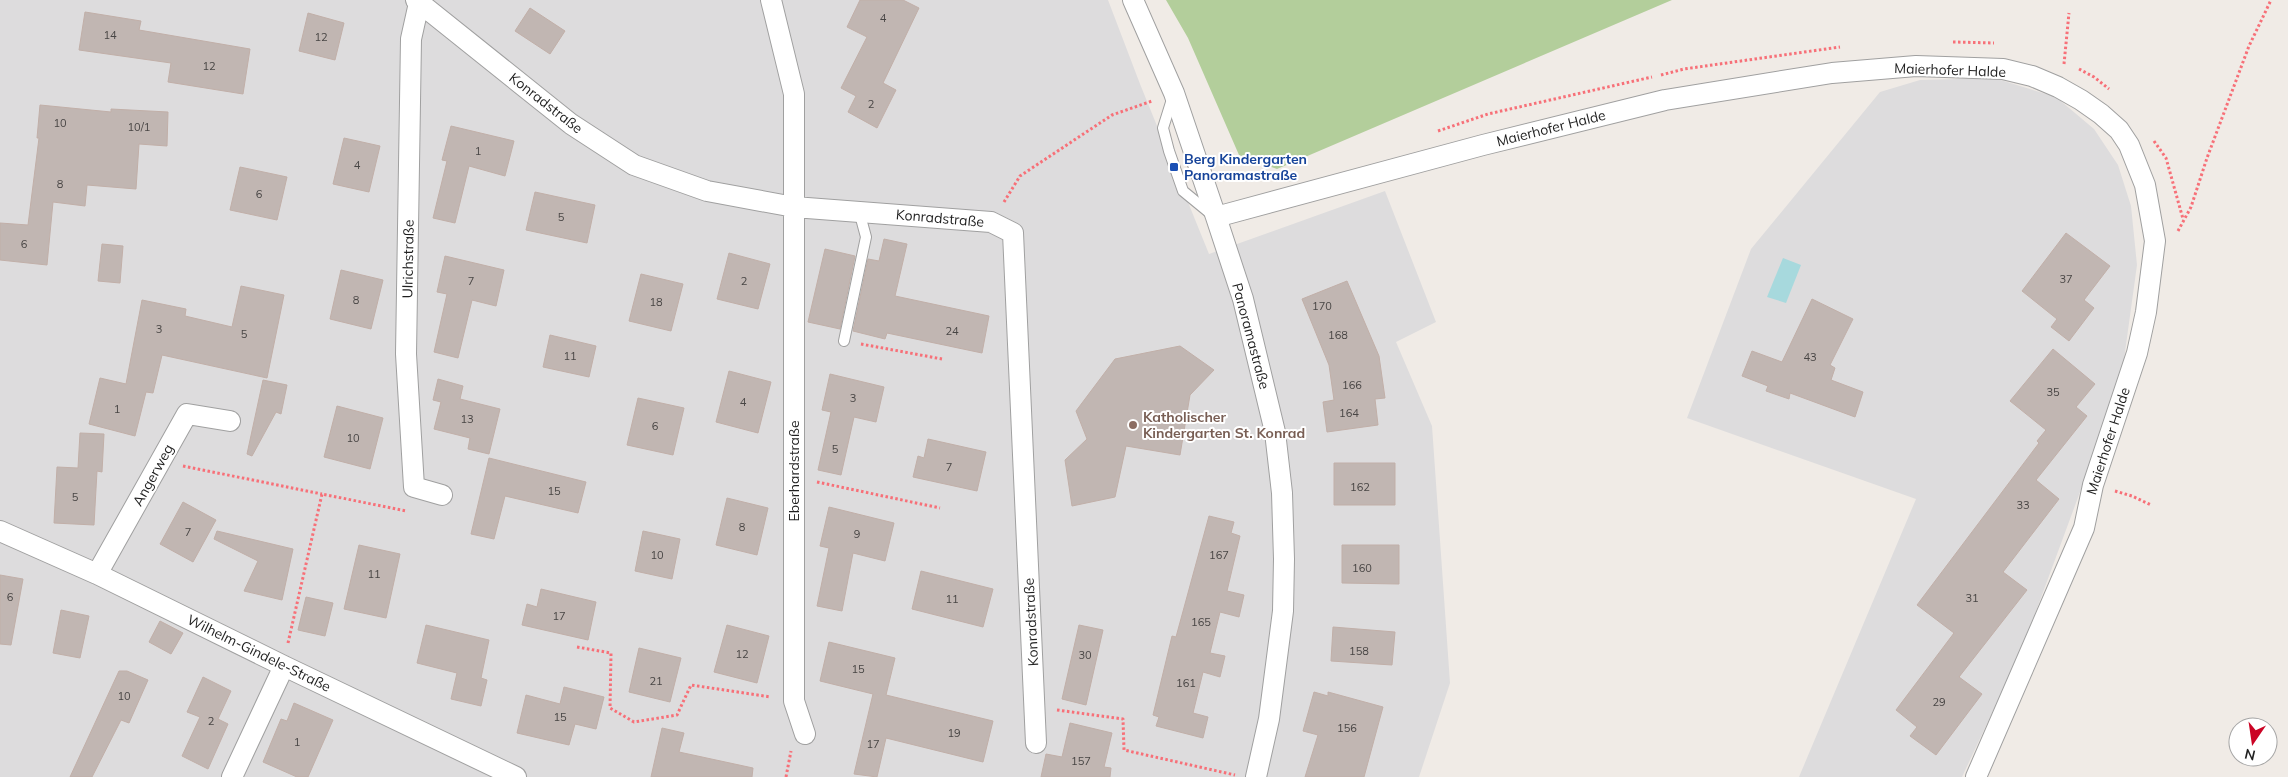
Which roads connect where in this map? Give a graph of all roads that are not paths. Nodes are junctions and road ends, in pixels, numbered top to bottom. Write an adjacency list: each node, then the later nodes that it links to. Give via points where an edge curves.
1 (771, 0): 4 (street, Eberhardstraße, via 794,94)
2 (1133, 0): 6 (street, Panoramastraße, via 1174,93)
3 (417, 1): 4 (street, Konradstraße, via 571,124 634,165 707,191); 9 (street, Ulrichstraße, via 410,39 406,354 414,487)
4 (794, 207): 5 (street, Konradstraße); 13 (street, Eberhardstraße, via 794,701)
5 (859, 211): 7 (lane, via 866,237); 14 (street, Konradstraße, via 991,222 1013,233)
6 (1216, 217): 17 (street, Panoramastraße, via 1243,299 1276,432 1282,493 1283,611 1269,719); 18 (street, Maierhofer Halde, via 1664,100 1832,73 1916,66 2003,69 2058,87 2102,114 2129,145 2145,185 2155,241 2146,312 2137,353 2093,485 2084,528)
7 (844, 341)
8 (230, 421): 11 (street, Angerweg, via 187,414)
9 (442, 495)
10 (0, 531): 11 (street, Wilhelm-Gindele-Straße)
11 (98, 574): 12 (street, Wilhelm-Gindele-Straße)
12 (284, 666): 15 (street); 16 (street, Wilhelm-Gindele-Straße)
13 (805, 734)
14 (1036, 743)
15 (232, 777)
16 (516, 777)
17 (1256, 777)
18 (1976, 777)

